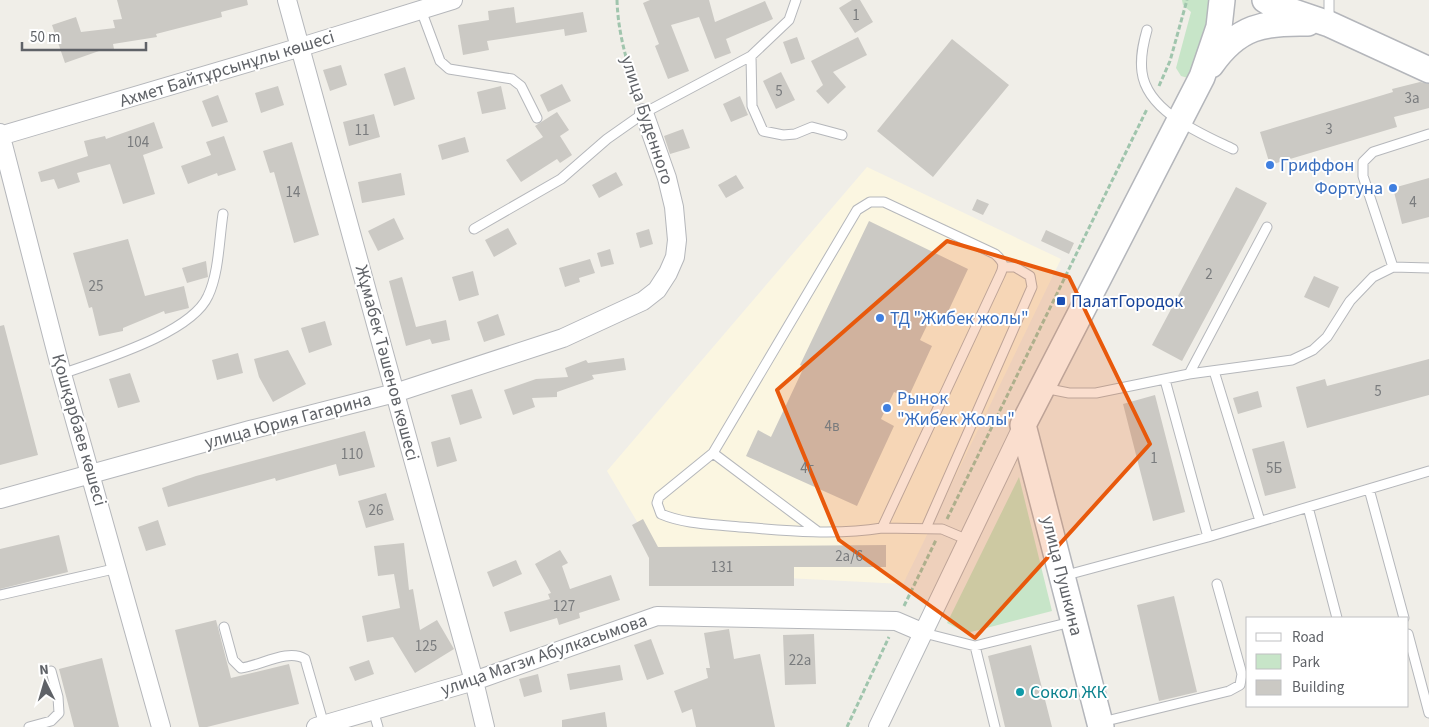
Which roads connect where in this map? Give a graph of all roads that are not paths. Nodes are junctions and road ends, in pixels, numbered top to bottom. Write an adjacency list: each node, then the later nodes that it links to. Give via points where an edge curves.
1 (287, 0): 9 (street, Жұмабек Тәшенов көшесі)
2 (453, 0): 6 (street, Ахмет Байтұрсынұлы көшесі)
3 (796, 0): 10 (lane, via 789,20)
4 (1222, 0): 12 (street, via 1219,27)
5 (1265, 0): 7 (street, via 1273,5)
6 (421, 10): 9 (street, Ахмет Байтұрсынұлы көшесі); 14 (lane, via 440,61 448,69 512,80 521,86)
7 (1329, 12): 11 (street); 12 (street, via 1253,28 1230,42)
8 (1147, 30): 15 (lane, via 1141,53 1142,73 1153,97)
9 (301, 48): 17 (street, Ахмет Байтұрсынұлы көшесі); 32 (street, Жұмабек Тәшенов көшесі)
10 (751, 56): 13 (lane); 18 (lane, via 752,106 763,131 783,135 812,127)
11 (1429, 70)
12 (1202, 77): 15 (street)
13 (644, 113): 22 (lane, via 561,179); 23 (street, улица Буденного, via 667,178)
14 (536, 118)
15 (1179, 122): 19 (lane); 31 (street)
16 (1429, 134): 25 (lane, via 1373,152 1363,162 1363,176)
17 (0, 135): 28 (street, Қошқарбаев көшесі)
18 (842, 135)
19 (1233, 149)
20 (223, 214): 28 (lane, via 209,295 201,308 160,335)
21 (1266, 227): 29 (lane)
22 (474, 229)
23 (677, 240): 32 (street, улица Юрия Гагарина, via 675,257 668,273 657,290 642,301 563,338)
24 (1004, 267): 34 (lane, via 995,254 884,202 862,205); 41 (lane); 42 (lane, via 1015,266 1030,276 1032,287)
25 (1394, 267): 26 (lane); 27 (lane, via 1373,277 1360,289 1327,337 1313,350 1292,360)
26 (1429, 268)
27 (1214, 371): 29 (lane); 40 (lane)
28 (62, 374): 36 (street, Қошқарбаев көшесі)
29 (1188, 374): 30 (lane)
30 (1165, 380): 31 (lane, via 1096,393); 44 (lane)
31 (1041, 388): 33 (street)
32 (395, 393): 36 (street, улица Юрия Гагарина); 59 (street, Жұмабек Тәшенов көшесі)
33 (1023, 425): 45 (street); 47 (street, улица Пушкина)
34 (713, 453): 43 (lane); 43 (lane, via 659,497 657,508 661,514 696,523)
35 (1429, 471): 37 (lane)
36 (92, 474): 38 (street, улица Юрия Гагарина); 46 (street, Қошқарбаев көшесі)
37 (1368, 489): 39 (lane); 51 (lane)
38 (0, 499)
39 (1308, 507): 40 (lane); 50 (lane)
40 (1260, 521): 44 (lane)
41 (882, 528): 42 (lane); 43 (lane)
42 (926, 528): 45 (lane, via 942,529)
43 (817, 531)
44 (1208, 537): 47 (lane)
45 (968, 540): 54 (street)
46 (118, 568): 49 (lane); 65 (street, Қошқарбаев көшесі)
47 (1063, 576): 52 (street, улица Пушкина)
48 (1218, 584): 62 (lane, via 1242,674 1240,685 1229,691)
49 (0, 595)
50 (1337, 617)
51 (1404, 617)
52 (1074, 621): 56 (lane); 62 (street, улица Пушкина)
53 (224, 627): 63 (lane, via 233,660 241,668 289,655 305,659)
54 (924, 633): 56 (lane); 59 (street, улица Магзи Абулкасымова, via 896,621 657,616); 67 (street)
55 (1409, 642): 57 (lane)
56 (975, 646): 68 (lane)
57 (1412, 668): 60 (lane)
58 (51, 671): 64 (lane, via 60,712 51,721)
59 (474, 681): 61 (street, улица Магзи Абулкасымова); 66 (street, Жұмабек Тәшенов көшесі)
60 (1429, 712)
61 (375, 719): 63 (street, улица Магзи Абулкасымова)
62 (1100, 725)
63 (320, 726)
64 (30, 727)
65 (161, 727)
66 (485, 727)
67 (878, 727)
68 (996, 727)

